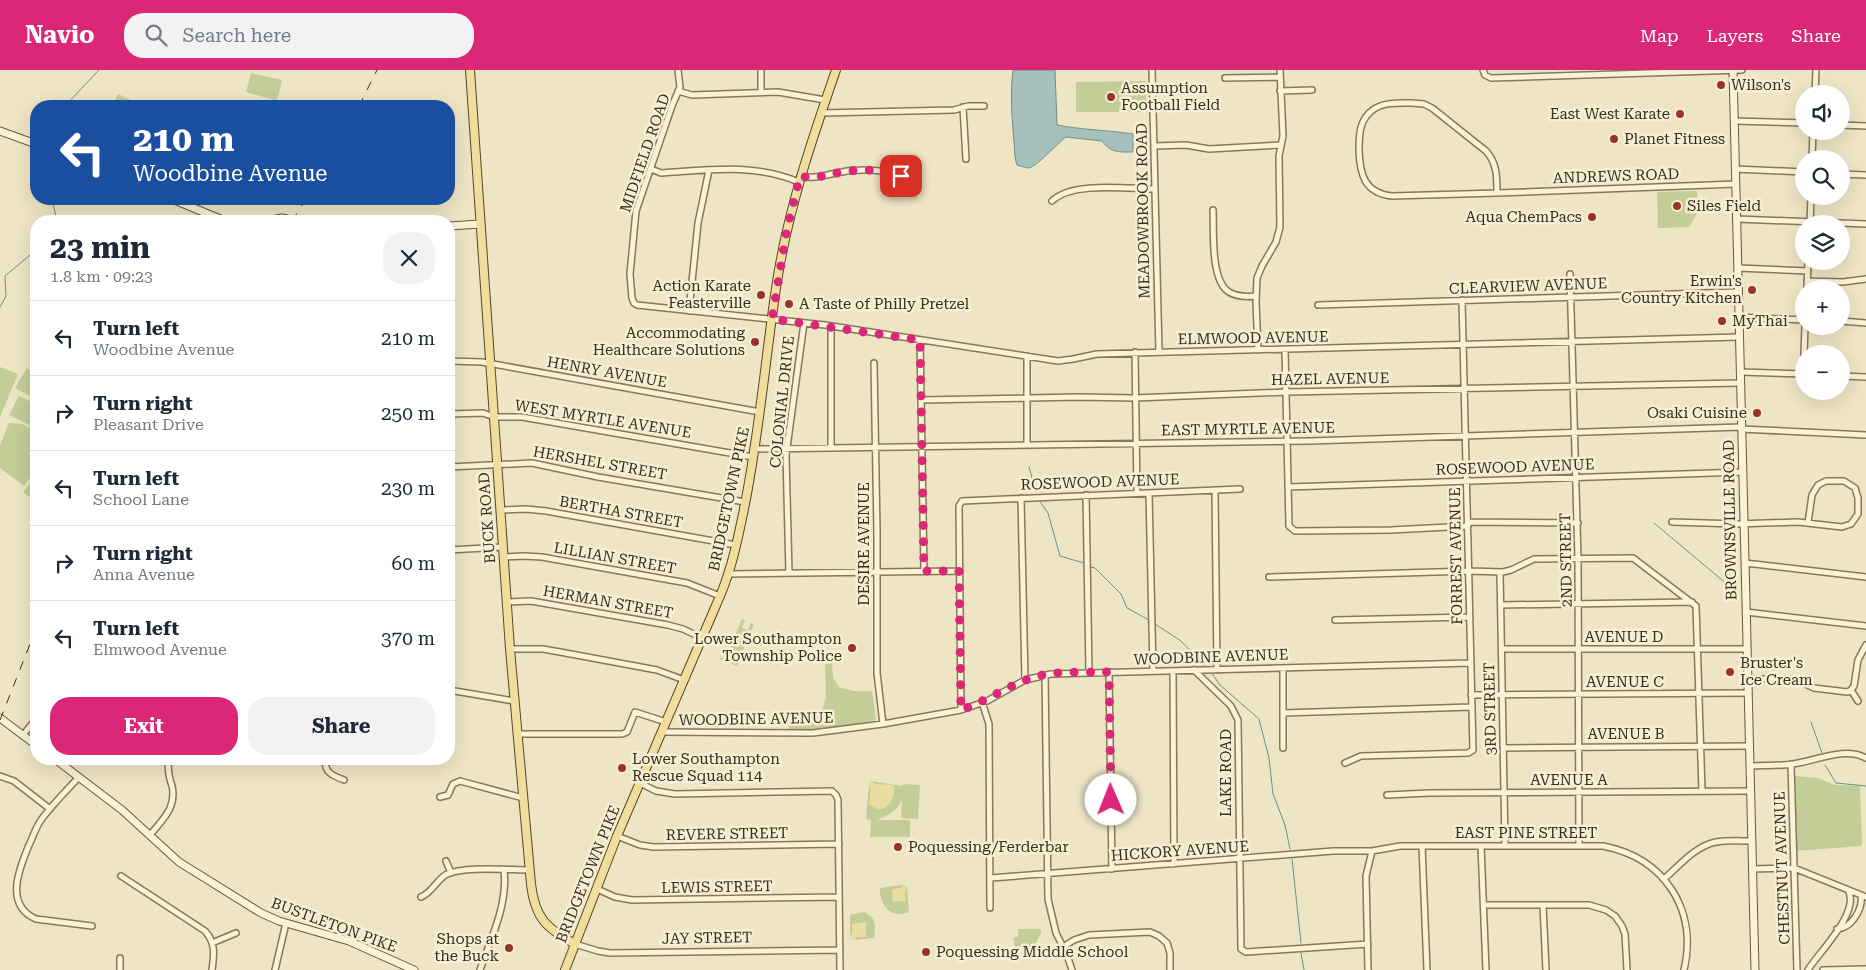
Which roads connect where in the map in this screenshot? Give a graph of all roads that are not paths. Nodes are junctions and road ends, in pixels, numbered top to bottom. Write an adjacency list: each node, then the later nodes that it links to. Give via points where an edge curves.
1 (470, 70): 53 (main road, BUCK ROAD)
2 (678, 70): 21 (street, MIDFIELD ROAD, via 681,81)
3 (762, 70): 22 (street)
4 (836, 70): 23 (main road, BRIDGETOWN PIKE)
5 (1152, 70): 33 (street, MEADOWBROOK ROAD)
6 (1280, 70): 16 (street)
7 (1530, 70): 15 (street)
8 (1733, 70): 9 (street); 11 (street); 27 (street, BROWNSVILLE ROAD)
9 (1742, 70)
10 (1816, 70): 18 (street)
11 (1666, 71): 13 (street)
12 (1575, 72): 13 (street); 15 (street)
13 (1620, 72)
14 (1484, 73): 15 (street, via 1491,78)
15 (1530, 76)
16 (1280, 77): 17 (street); 20 (street)
17 (1225, 78)
18 (1815, 85)
19 (1312, 90): 20 (street)
20 (1280, 91): 34 (street, via 1283,136)
21 (678, 92): 22 (street); 36 (street, MIDFIELD ROAD)
22 (762, 92): 23 (street, via 788,92)
23 (825, 100): 26 (main road, BRIDGETOWN PIKE)
24 (984, 106): 25 (street)
25 (963, 107): 26 (street, via 954,110); 35 (street)
26 (821, 113): 43 (main road, BRIDGETOWN PIKE)
27 (1734, 121): 28 (street); 37 (street, BROWNSVILLE ROAD)
28 (1795, 123)
29 (1850, 125): 30 (street)
30 (1866, 126)
31 (0, 131): 32 (street)
32 (30, 142)
33 (1154, 146): 34 (street, via 1186,144 1209,149); 45 (street, MEADOWBROOK ROAD)
34 (1280, 146): 64 (street, via 1279,233 1259,272)
35 (966, 159)
36 (651, 169): 38 (street, via 661,173); 67 (street, MIDFIELD ROAD, via 638,202 633,235 630,274)
37 (1735, 169): 39 (street); 44 (street, BROWNSVILLE ROAD)
38 (709, 170): 43 (street, via 763,170); 69 (street, via 698,223)
39 (1795, 172)
40 (1850, 174): 41 (street)
41 (1866, 175)
42 (903, 177): 43 (street, via 890,172 850,171)
43 (799, 179): 71 (main road, BRIDGETOWN PIKE)
44 (1736, 184): 46 (street, ANDREWS ROAD); 51 (street, BROWNSVILLE ROAD)
45 (1155, 189): 47 (street, via 1092,188 1062,193); 84 (street, MEADOWBROOK ROAD)
46 (1497, 193): 46 (street, ANDREWS ROAD, via 1496,172 1489,155 1428,106 1419,103 1387,104 1372,110 1363,120 1359,136 1360,168 1364,180 1376,192 1392,196)
47 (1052, 201)
48 (186, 205): 50 (street)
49 (1212, 210): 64 (street, via 1214,252 1220,280 1234,295)
50 (211, 215)
51 (1736, 219): 52 (street); 57 (street, BROWNSVILLE ROAD)
52 (1795, 222)
53 (480, 224): 56 (street); 88 (main road, BUCK ROAD)
54 (1850, 224): 55 (street)
55 (1866, 224)
56 (455, 226)
57 (1738, 268): 58 (street); 63 (street, BROWNSVILLE ROAD)
58 (1808, 271): 61 (street)
59 (1570, 274): 65 (street, 2ND STREET)
60 (1866, 278): 62 (street)
61 (1807, 280)
62 (1850, 281)
63 (1738, 292): 65 (street, CLEARVIEW AVENUE); 70 (street, BROWNSVILLE ROAD)
64 (1256, 296): 81 (street)
65 (1571, 297): 66 (street, CLEARVIEW AVENUE); 79 (street, 2ND STREET)
66 (1462, 300): 68 (street, CLEARVIEW AVENUE); 80 (street, FORREST AVENUE)
67 (634, 303): 69 (street, ELMWOOD AVENUE)
68 (1318, 305)
69 (689, 311): 71 (street, ELMWOOD AVENUE)
70 (1739, 317): 72 (street); 77 (street, BROWNSVILLE ROAD)
71 (772, 319): 74 (street, ELMWOOD AVENUE); 100 (main road, BRIDGETOWN PIKE)
72 (1795, 320)
73 (1850, 322): 75 (street)
74 (804, 323): 76 (street, ELMWOOD AVENUE); 113 (street, COLONIAL DRIVE)
75 (1866, 323)
76 (830, 326): 78 (street, ELMWOOD AVENUE); 112 (street)
77 (1739, 337): 79 (street, ELMWOOD AVENUE); 89 (street, BROWNSVILLE ROAD)
78 (920, 340): 85 (street, ELMWOOD AVENUE); 99 (street)
79 (1573, 342): 80 (street, ELMWOOD AVENUE); 94 (street, 2ND STREET)
80 (1463, 346): 82 (street, ELMWOOD AVENUE); 95 (street, FORREST AVENUE)
81 (1258, 350): 82 (street, ELMWOOD AVENUE); 84 (street, ELMWOOD AVENUE)
82 (1285, 350): 96 (street)
83 (1135, 352): 84 (street, ELMWOOD AVENUE); 85 (street, ELMWOOD AVENUE, via 1058,361); 98 (street)
84 (1158, 352)
85 (1027, 356): 97 (street)
86 (455, 361): 88 (street, HENRY AVENUE)
87 (874, 363): 111 (street, DESIRE AVENUE)
88 (490, 364): 100 (street, HENRY AVENUE); 102 (main road, BUCK ROAD)
89 (1740, 372): 90 (street); 93 (street, BROWNSVILLE ROAD)
90 (1795, 374)
91 (1850, 376): 92 (street)
92 (1866, 377)
93 (1740, 383): 94 (street, HAZEL AVENUE); 103 (street, BROWNSVILLE ROAD)
94 (1574, 386): 95 (street, HAZEL AVENUE); 104 (street, 2ND STREET)
95 (1464, 389): 96 (street, HAZEL AVENUE); 106 (street, FORREST AVENUE)
96 (1287, 392): 98 (street, HAZEL AVENUE); 107 (street)
97 (1027, 398): 98 (street, HAZEL AVENUE); 99 (street, HAZEL AVENUE); 110 (street)
98 (1135, 398): 108 (street)
99 (921, 400): 109 (street)
100 (760, 412): 114 (main road, BRIDGETOWN PIKE)
101 (455, 414): 102 (street, WEST MYRTLE AVENUE, via 483,413)
102 (494, 417): 114 (street, WEST MYRTLE AVENUE, via 522,416); 115 (main road, BUCK ROAD)
103 (1741, 428): 104 (street, EAST MYRTLE AVENUE); 105 (street, EAST MYRTLE AVENUE); 117 (street, BROWNSVILLE ROAD)
104 (1576, 433): 106 (street, EAST MYRTLE AVENUE); 118 (street, 2ND STREET)
105 (1866, 435)
106 (1465, 436): 107 (street, EAST MYRTLE AVENUE); 119 (street, FORREST AVENUE)
107 (1287, 441): 108 (street, EAST MYRTLE AVENUE); 120 (street)
108 (1136, 443): 110 (street, EAST MYRTLE AVENUE); 123 (street)
109 (922, 446): 110 (street, EAST MYRTLE AVENUE); 111 (street, EAST MYRTLE AVENUE); 140 (street)
110 (1028, 446)
111 (876, 447): 112 (street, EAST MYRTLE AVENUE); 143 (street, DESIRE AVENUE)
112 (831, 448): 113 (street, EAST MYRTLE AVENUE)
113 (787, 449): 114 (street, EAST MYRTLE AVENUE); 144 (street, COLONIAL DRIVE)
114 (754, 453): 127 (main road, BRIDGETOWN PIKE)
115 (497, 464): 116 (street, HERSHEL STREET); 127 (street, HERSHEL STREET, via 532,463); 128 (main road, BUCK ROAD)
116 (455, 467)
117 (1743, 472): 118 (street, ROSEWOOD AVENUE); 132 (street, BROWNSVILLE ROAD)
118 (1576, 478): 119 (street, ROSEWOOD AVENUE); 130 (street, 2ND STREET)
119 (1466, 481): 120 (street, ROSEWOOD AVENUE); 131 (street, FORREST AVENUE)
120 (1288, 487): 131 (street, via 1289,526 1294,531 1391,530)
121 (1240, 489): 122 (street, ROSEWOOD AVENUE)
122 (1214, 490): 124 (street, ROSEWOOD AVENUE); 169 (street)
123 (1137, 493): 124 (street, ROSEWOOD AVENUE); 125 (street, ROSEWOOD AVENUE)
124 (1149, 493): 170 (street)
125 (1086, 495): 126 (street, ROSEWOOD AVENUE); 172 (street)
126 (1021, 498): 141 (street, ROSEWOOD AVENUE, via 962,501 959,506); 176 (street)
127 (745, 502): 134 (main road, BRIDGETOWN PIKE)
128 (501, 510): 134 (street, BERTHA STREET, via 546,512); 135 (main road, BUCK ROAD)
129 (1672, 522): 132 (street)
130 (1578, 523): 131 (street); 138 (street, 2ND STREET)
131 (1468, 524): 142 (street, FORREST AVENUE)
132 (1744, 524): 133 (street); 139 (street, BROWNSVILLE ROAD)
133 (1808, 524): 133 (street, via 1839,527 1851,524 1859,511 1855,488 1844,481 1826,481 1818,485 1812,495)
134 (736, 546): 146 (main road, BRIDGETOWN PIKE)
135 (503, 547): 136 (street); 137 (main road, BUCK ROAD)
136 (455, 550)
137 (504, 557): 149 (street, LILLIAN STREET, via 536,556 695,585); 150 (main road, BUCK ROAD)
138 (1578, 559): 145 (street, via 1534,559); 151 (street, via 1636,558); 152 (street, 2ND STREET)
139 (1745, 563): 148 (street); 154 (street, BROWNSVILLE ROAD)
140 (924, 571): 141 (street); 143 (street)
141 (959, 571): 188 (street)
142 (1469, 571): 145 (street); 147 (street); 155 (street, FORREST AVENUE)
143 (877, 572): 144 (street); 192 (street, DESIRE AVENUE, via 877,673)
144 (789, 573): 146 (street)
145 (1500, 573): 153 (street, 3RD STREET)
146 (728, 574): 149 (main road, BRIDGETOWN PIKE)
147 (1269, 577)
148 (1866, 577)
149 (720, 596): 158 (main road, BRIDGETOWN PIKE)
150 (507, 602): 158 (street, HERMAN STREET, via 531,601 668,625); 160 (main road, BUCK ROAD)
151 (1692, 602): 152 (street); 163 (street, via 1697,609)
152 (1579, 604): 153 (street); 162 (street, 2ND STREET)
153 (1501, 605): 161 (street, 3RD STREET)
154 (1746, 612): 157 (street); 164 (street, BROWNSVILLE ROAD)
155 (1470, 617): 156 (street); 165 (street, FORREST AVENUE)
156 (1335, 620)
157 (1866, 626)
158 (702, 638): 175 (main road, BRIDGETOWN PIKE)
159 (1866, 645): 177 (street, via 1858,660)
160 (510, 648): 175 (street, via 543,648 657,670); 184 (main road, BUCK ROAD)
161 (1502, 649): 162 (street, AVENUE D); 183 (street, 3RD STREET)
162 (1580, 649): 163 (street, AVENUE D); 180 (street, 2ND STREET)
163 (1697, 649): 164 (street, AVENUE D); 181 (street)
164 (1747, 649): 174 (street, BROWNSVILLE ROAD)
165 (1471, 663): 166 (street, WOODBINE AVENUE); 182 (street, FORREST AVENUE)
166 (1283, 668): 169 (street, WOODBINE AVENUE); 189 (street)
167 (1173, 670): 168 (street, WOODBINE AVENUE); 170 (street, WOODBINE AVENUE); 233 (street)
168 (1194, 670): 169 (street, WOODBINE AVENUE); 231 (street, LAKE ROAD, via 1231,706 1238,720)
169 (1217, 670)
170 (1152, 671): 171 (street, WOODBINE AVENUE)
171 (1109, 672): 172 (street, WOODBINE AVENUE); 235 (street)
172 (1089, 673): 173 (street, WOODBINE AVENUE)
173 (1045, 674): 176 (street, WOODBINE AVENUE); 240 (street)
174 (1748, 679): 177 (street, via 1789,679 1814,688); 179 (street, BROWNSVILLE ROAD)
175 (684, 680): 191 (main road, BRIDGETOWN PIKE)
176 (1025, 680): 186 (street, WOODBINE AVENUE)
177 (1851, 690): 185 (street)
178 (455, 691): 184 (street)
179 (1748, 693): 181 (street, AVENUE C); 199 (street, BROWNSVILLE ROAD)
180 (1580, 694): 181 (street, AVENUE C); 183 (street, AVENUE C); 200 (street, 2ND STREET)
181 (1700, 694): 198 (street)
182 (1471, 695): 183 (street, AVENUE C); 187 (street, FORREST AVENUE)
183 (1502, 695): 202 (street, 3RD STREET)
184 (514, 701): 195 (main road, BUCK ROAD)
185 (1858, 701)
186 (982, 702): 188 (street, WOODBINE AVENUE); 242 (street, via 989,724)
187 (1471, 707): 189 (street); 204 (street, FORREST AVENUE, via 1472,752 1361,756)
188 (961, 710): 192 (street, WOODBINE AVENUE)
189 (1283, 713): 201 (street)
190 (0, 718): 196 (street)
191 (666, 722): 194 (main road, BRIDGETOWN PIKE); 195 (street, via 635,712 627,732 622,734)
192 (883, 724): 194 (street, WOODBINE AVENUE, via 813,733)
193 (30, 726): 196 (street)
194 (662, 732): 213 (main road, BRIDGETOWN PIKE)
195 (517, 734): 220 (main road, BUCK ROAD)
196 (23, 735): 197 (street)
197 (30, 740)
198 (1701, 746): 199 (street, AVENUE B); 200 (street, AVENUE B); 214 (street)
199 (1750, 746): 209 (street, BROWNSVILLE ROAD)
200 (1580, 747): 202 (street, AVENUE B); 217 (street, 2ND STREET)
201 (1283, 748)
202 (1503, 748): 216 (street, 3RD STREET)
203 (1866, 758): 205 (street, via 1849,753)
204 (1345, 763)
205 (1791, 764): 209 (street); 234 (street, CHESTNUT AVENUE)
206 (63, 765): 211 (street, BUSTLETON PIKE)
207 (169, 765): 222 (street, via 172,804 168,814)
208 (325, 765): 212 (street, via 332,775)
209 (1750, 766): 215 (street, BROWNSVILLE ROAD)
210 (0, 776): 221 (street, via 14,781)
211 (79, 777): 221 (street); 222 (street, BUSTLETON PIKE)
212 (344, 780)
213 (640, 783): 223 (main road, BRIDGETOWN PIKE); 225 (street, via 656,791 675,794 832,792 838,800)
214 (1702, 791): 215 (street, AVENUE A); 217 (street, AVENUE A)
215 (1751, 791): 224 (street, BROWNSVILLE ROAD)
216 (1504, 793): 217 (street, AVENUE A); 218 (street, AVENUE A); 226 (street, 3RD STREET)
217 (1580, 793): 227 (street, 2ND STREET)
218 (1387, 795)
219 (440, 797): 220 (street, via 448,795 453,784 460,781)
220 (523, 798): 238 (main road, BUCK ROAD)
221 (50, 809): 253 (street, via 38,824 19,870 18,903 36,919)
222 (150, 834): 252 (street, BUSTLETON PIKE, via 191,870 261,913)
223 (618, 836): 225 (street, REVERE STREET, via 654,847); 244 (main road, BRIDGETOWN PIKE)
224 (1752, 842): 236 (street, BROWNSVILLE ROAD); 243 (street, via 1722,841 1706,845)
225 (839, 844): 248 (street)
226 (1505, 845): 227 (street, EAST PINE STREET); 229 (street, EAST PINE STREET)
227 (1579, 845): 243 (street, EAST PINE STREET, via 1604,846 1625,852 1648,864)
228 (1422, 846): 229 (street, EAST PINE STREET); 230 (street, EAST PINE STREET); 273 (street)
229 (1481, 846): 249 (street)
230 (1372, 851): 231 (street, HICKORY AVENUE); 258 (street, via 1366,876)
231 (1239, 859): 233 (street, HICKORY AVENUE); 258 (street, LAKE ROAD, via 1240,948 1243,951)
232 (446, 861): 239 (street)
233 (1174, 864): 235 (street, HICKORY AVENUE)
234 (1794, 868): 236 (street); 245 (street); 279 (street, CHESTNUT AVENUE)
235 (1112, 869): 240 (street, HICKORY AVENUE)
236 (1752, 869): 278 (street, BROWNSVILLE ROAD)
237 (504, 870): 238 (street); 239 (street); 267 (street, via 503,902)
238 (529, 870): 257 (main road, BUCK ROAD, via 532,898 542,920)
239 (451, 873): 247 (street)
240 (1048, 873): 242 (street, HICKORY AVENUE); 259 (street, via 1052,920)
241 (121, 876): 256 (street, via 203,930)
242 (991, 878): 251 (street)
243 (1664, 879): 277 (street, EAST PINE STREET, via 1677,898 1686,921 1688,946)
244 (597, 889): 248 (street, LEWIS STREET, via 632,900); 257 (main road, BRIDGETOWN PIKE)
245 (1847, 889): 246 (street); 254 (street, via 1850,893 1848,909)
246 (1864, 896): 254 (street, via 1852,922 1846,928)
247 (421, 897)
248 (839, 897): 260 (street)
249 (1484, 905): 250 (street); 274 (street)
250 (1543, 905): 275 (street); 276 (street, via 1589,905 1612,913 1625,934)
251 (990, 908)
252 (286, 923): 265 (street); 266 (street, BUSTLETON PIKE, via 349,941)
253 (92, 926)
254 (1837, 929): 280 (street)
255 (236, 934): 256 (street)
256 (212, 943): 264 (street)
257 (575, 944): 260 (street, JAY STREET, via 610,953); 268 (main road, BRIDGETOWN PIKE)
258 (1368, 944): 272 (street)
259 (1063, 947): 270 (street); 271 (street, via 1088,936 1150,932 1166,943)
260 (840, 950): 269 (street)
261 (120, 958): 263 (street)
262 (1866, 969): 281 (street)
263 (120, 970)
264 (212, 970)
265 (275, 970)
266 (414, 970)
267 (480, 970)
268 (565, 970)
269 (840, 970)
270 (1072, 970)
271 (1170, 970)
272 (1368, 970)
273 (1427, 970)
274 (1486, 970)
275 (1546, 970)
276 (1627, 970)
277 (1684, 970)
278 (1755, 970)
279 (1797, 970)
280 (1808, 970)
281 (1822, 970)

